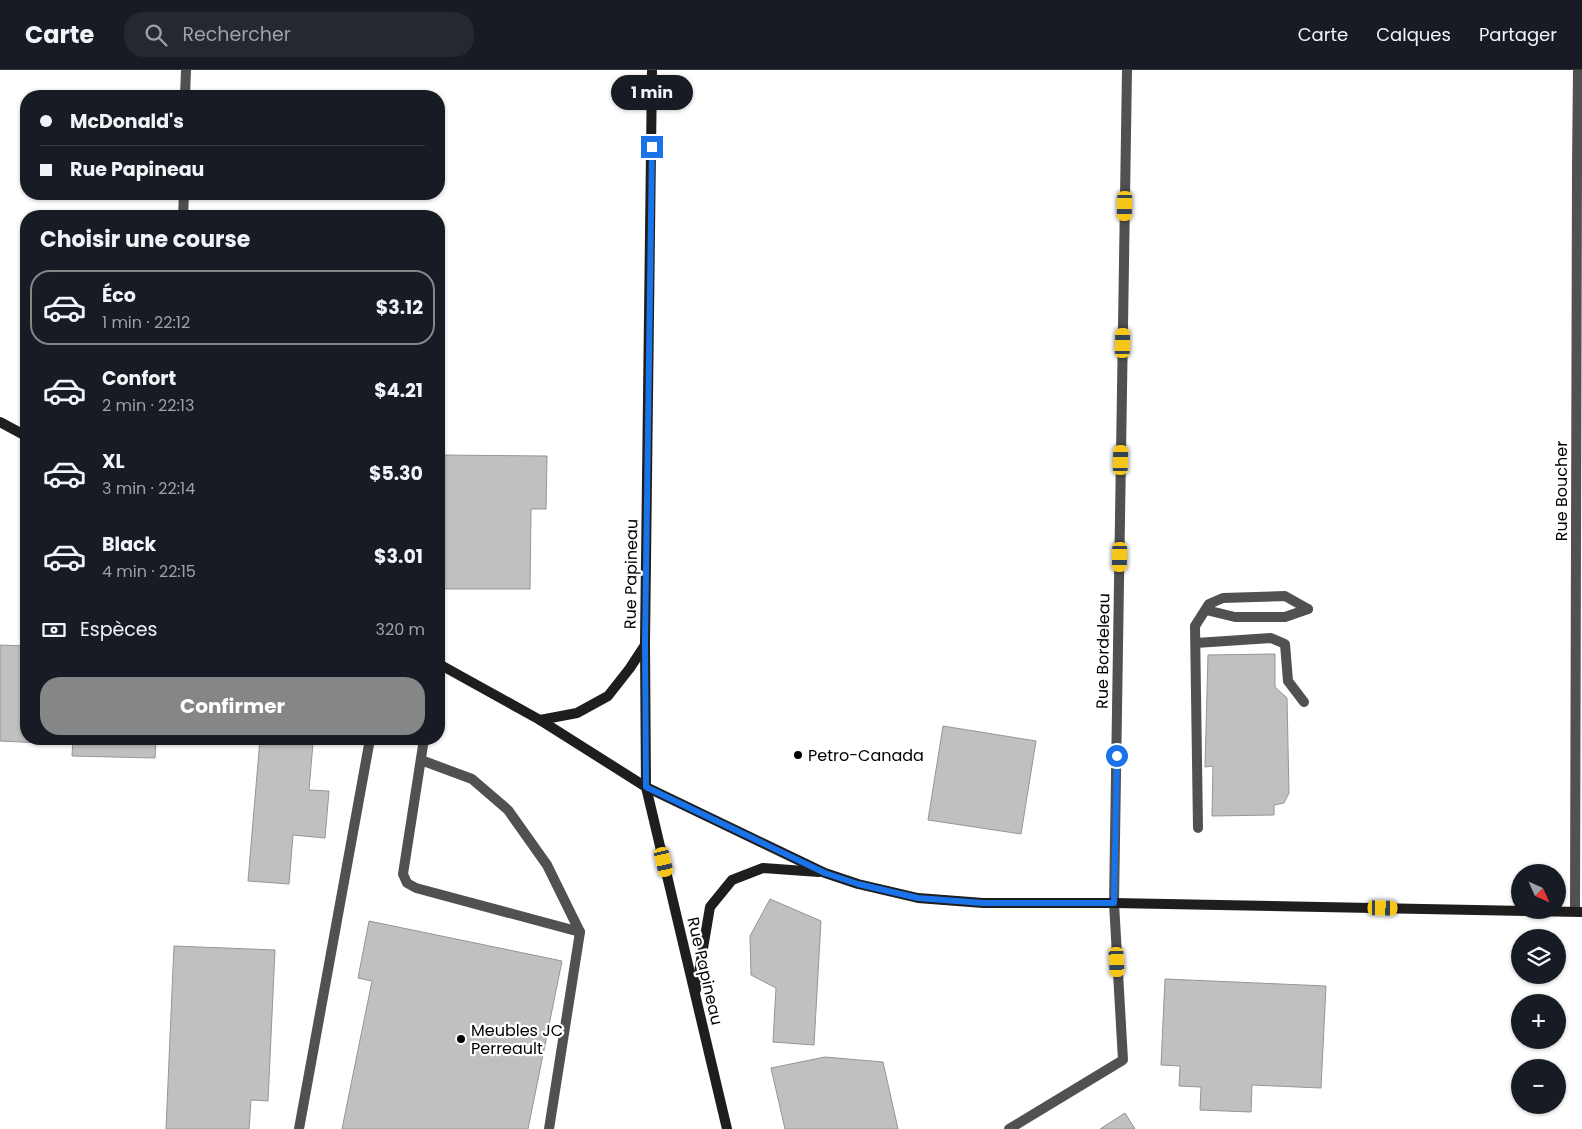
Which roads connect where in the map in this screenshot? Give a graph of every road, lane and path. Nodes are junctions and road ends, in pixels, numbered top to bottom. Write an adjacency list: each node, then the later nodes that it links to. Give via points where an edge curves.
1 (186, 70): 5 (street)
2 (652, 70): 10 (main road, Rue Papineau)
3 (1127, 70): 21 (street, Rue Bordeleau)
4 (1578, 70): 6 (street, Rue Boucher)
5 (185, 90)
6 (1579, 165): 22 (street, Rue Boucher)
7 (0, 422): 8 (main road)
8 (20, 433)
9 (1206, 610): 9 (street, via 1209,604 1223,598 1284,596 1308,609 1285,617 1235,618); 11 (street, via 1195,626)
10 (645, 643): 14 (main road, via 608,696 577,713); 18 (main road, Rue Papineau)
11 (1196, 643): 13 (street, via 1271,638 1285,644 1288,681); 19 (street)
12 (445, 667): 14 (main road)
13 (1304, 702)
14 (540, 720): 18 (main road)
15 (369, 745): 25 (street)
16 (423, 745): 17 (street)
17 (421, 760): 23 (street, via 472,780 508,810 547,865); 23 (street, via 403,874 407,883)
18 (646, 787): 20 (main road); 24 (main road, Rue Papineau)
19 (1198, 828)
20 (825, 873): 21 (main road, via 918,898 983,903); 24 (main road, via 763,868 732,880 710,907)
21 (1114, 903): 22 (main road); 28 (street, Rue Bordeleau, via 1123,1060)
22 (1578, 911)
23 (580, 932): 26 (street)
24 (695, 994): 27 (main road, Rue Papineau)
25 (299, 1129)
26 (549, 1129)
27 (727, 1129)
28 (1009, 1129)

